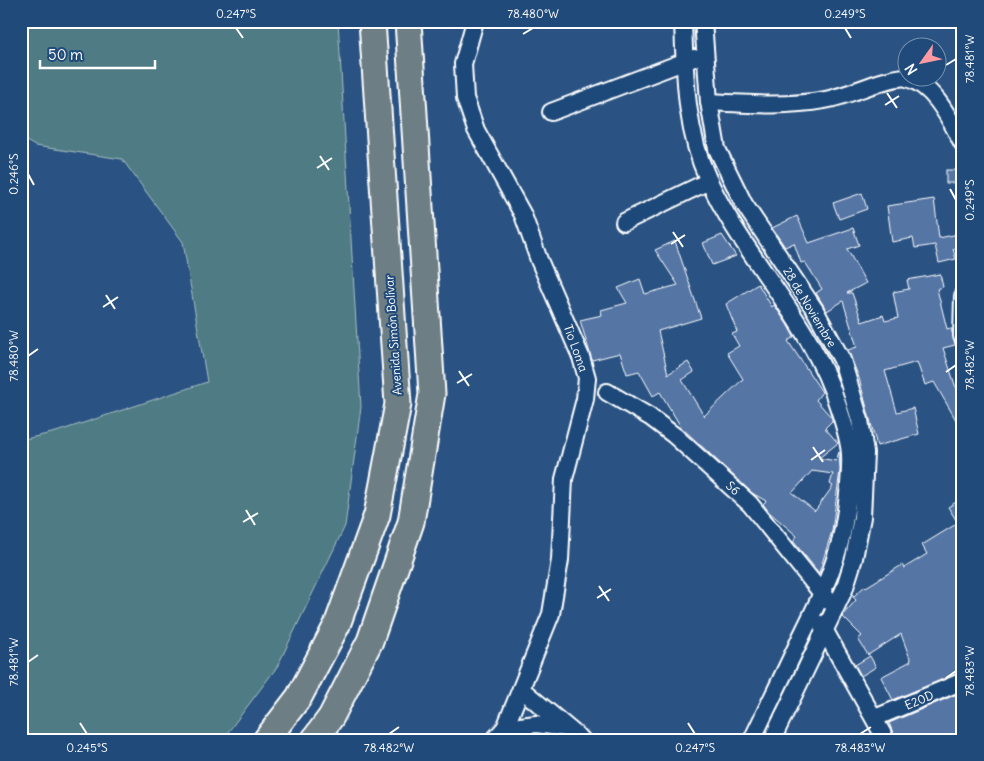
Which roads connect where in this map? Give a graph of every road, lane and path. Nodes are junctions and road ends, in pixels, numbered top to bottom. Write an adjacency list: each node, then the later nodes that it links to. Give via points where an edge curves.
1 (372, 21): 27 (highway, Avenida Simón Bolívar, via 398,404 377,515 337,625 298,697)
2 (408, 21): 28 (highway, via 432,394 411,522 370,641 331,716)
3 (475, 21): 23 (street, Tio Loma, via 463,64 465,98 476,130 523,215 587,378 585,399 564,479 560,560 551,614)
4 (683, 21): 7 (street)
5 (704, 21): 6 (street, 28 de Noviembre)
6 (705, 54): 7 (street); 10 (street, 28 de Noviembre)
7 (685, 61): 11 (street); 13 (street, via 691,123)
8 (896, 78): 10 (street, via 826,100 786,105)
9 (926, 88): 12 (street, via 948,116)
10 (709, 102): 19 (street, 28 de Noviembre, via 717,149 729,177 829,334 842,360 860,420 865,453 862,517 854,558)
11 (551, 112)
12 (963, 144)
13 (709, 181): 14 (street); 18 (street, via 816,352 846,429 850,454 845,518)
14 (624, 222)
15 (963, 296): 16 (street)
16 (962, 336)
17 (607, 392): 18 (street, S6, via 675,436 750,504)
18 (822, 594): 19 (street, S6); 20 (street)
19 (835, 610): 21 (street, 28 de Noviembre)
20 (814, 611): 21 (street); 30 (street)
21 (825, 630): 24 (street); 31 (street, 28 de Noviembre)
22 (963, 681): 24 (street, E20D)
23 (521, 689): 25 (street); 26 (street, Tio Loma)
24 (875, 718): 32 (street)
25 (567, 728): 26 (street, via 536,724); 29 (street)
26 (500, 734)
27 (266, 740)
28 (314, 740)
29 (582, 740)
30 (752, 740)
31 (772, 740)
32 (886, 740)

